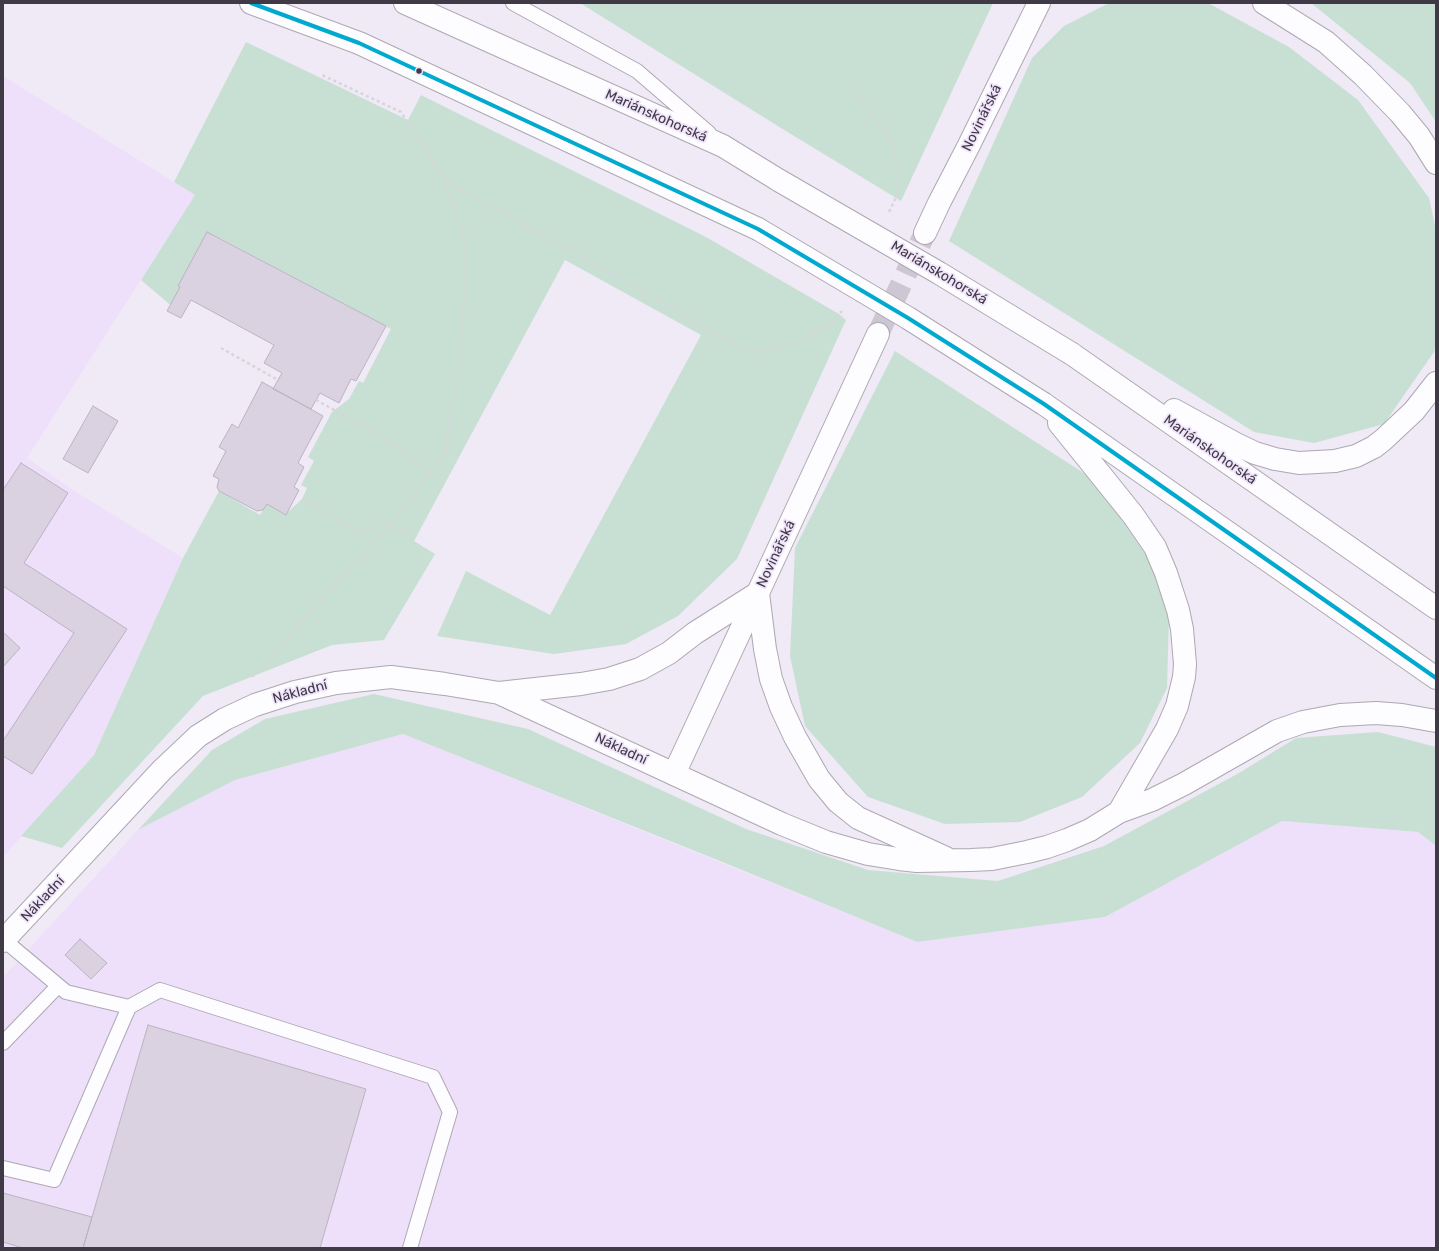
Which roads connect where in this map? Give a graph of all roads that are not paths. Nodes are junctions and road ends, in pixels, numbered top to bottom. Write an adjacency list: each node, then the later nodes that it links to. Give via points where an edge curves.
1 (251, 3): 12 (main road, bridge, via 359,43 758,229 908,318)
2 (405, 3): 6 (main road, Mariánskohorská)
3 (514, 3): 6 (lane, via 637,71)
4 (1264, 3): 7 (main road, via 1326,42 1363,74 1419,136)
5 (1041, 4): 8 (main road, Novinářská)
6 (723, 146): 10 (main road, Mariánskohorská, bridge, via 940,273)
7 (1436, 163)
8 (925, 234)
9 (878, 334): 13 (main road, Novinářská)
10 (1072, 354): 11 (main road, via 1236,444 1255,453 1299,463 1346,459 1374,447 1403,422); 14 (main road, Mariánskohorská)
11 (1436, 383)
12 (1044, 404): 15 (main road); 19 (main road, via 1133,514 1155,547 1178,610 1182,629 1184,677 1177,706 1164,734)
13 (758, 593): 16 (main road, via 695,633 669,653 640,669 609,679 581,684); 18 (main road, Novinářská); 20 (main road, via 771,679 792,732 822,783 838,802 858,818)
14 (1436, 608)
15 (1436, 678)
16 (499, 693): 18 (main road, Nákladní); 21 (main road, Nákladní, via 391,677 336,683 295,692 226,719 198,736 162,770)
17 (1436, 721): 19 (main road, Nákladní, via 1376,713 1340,715 1303,722 1277,731 1152,800)
18 (674, 774): 20 (main road, Nákladní, via 826,842 884,857 917,861)
19 (1119, 812): 20 (main road, Nákladní, via 1090,830 1047,847 992,858)
20 (950, 860)
21 (4, 941): 22 (lane)
22 (58, 986): 23 (lane, via 66,992); 24 (lane)
23 (130, 1008): 25 (lane, via 54,1180); 26 (lane, via 160,990 433,1077 450,1112)
24 (3, 1043)
25 (3, 1168)
26 (410, 1248)

